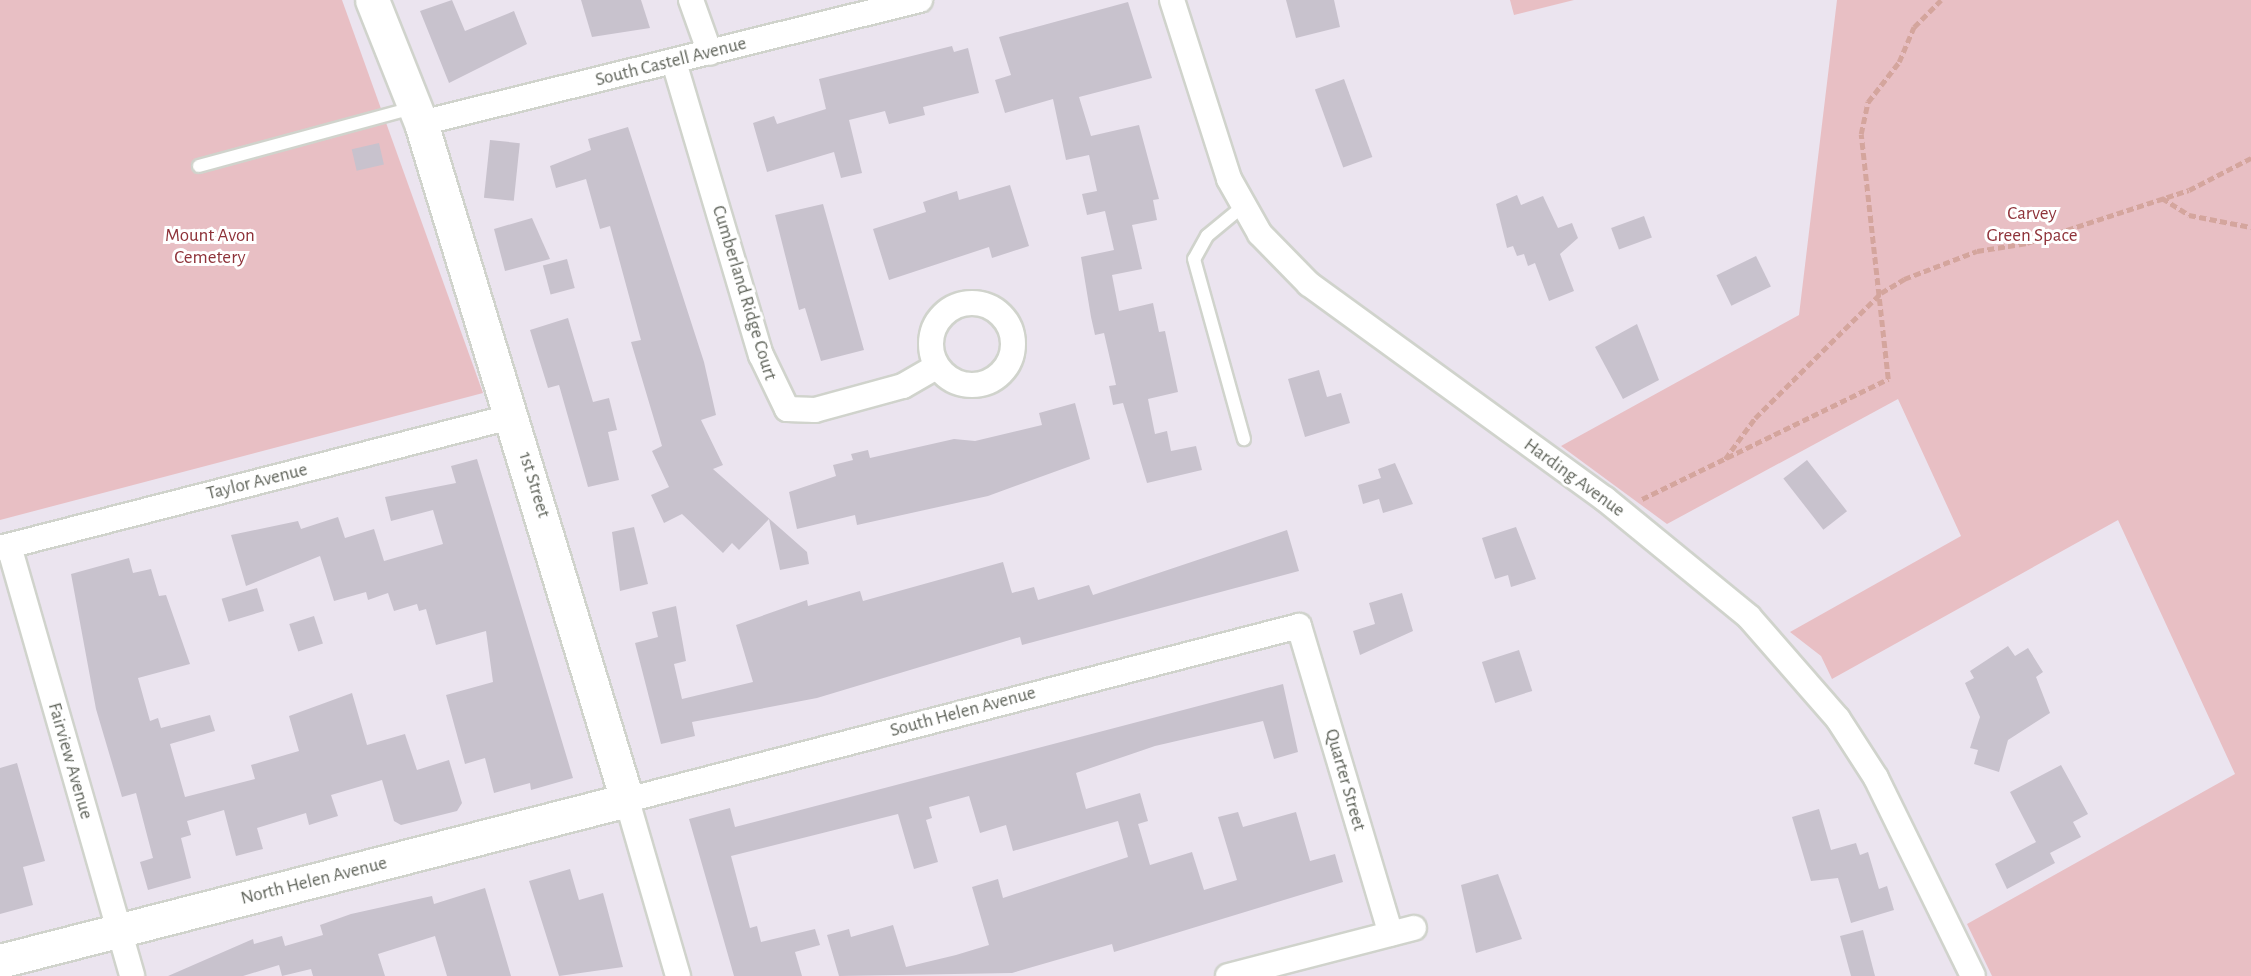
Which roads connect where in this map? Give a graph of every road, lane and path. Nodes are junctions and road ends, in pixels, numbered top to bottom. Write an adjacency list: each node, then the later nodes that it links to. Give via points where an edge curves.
1 (372, 0): 8 (street, 1st Street)
2 (691, 0): 6 (street)
3 (920, 0): 6 (street, South Castell Avenue)
4 (1172, 0): 12 (street, Harding Avenue)
5 (1941, 0): 14 (path, via 1914,27 1899,62 1868,102 1861,134)
6 (710, 53): 7 (street, South Castell Avenue)
7 (674, 62): 8 (street, South Castell Avenue); 15 (street, Cumberland Ridge Court, via 761,355 787,409 816,410 904,386)
8 (418, 115): 10 (lane); 16 (street, 1st Street)
9 (2251, 158): 11 (path)
10 (199, 166)
11 (2162, 198): 13 (path, via 2189,215); 14 (path, via 2026,243 1977,251 1904,279)
12 (1242, 207): 17 (lane, via 1207,236 1194,259); 19 (street, Harding Avenue, via 1309,284)
13 (2250, 226)
14 (1875, 299): 18 (path, via 1755,418); 18 (path, via 1888,379)
15 (937, 366)
16 (514, 416): 20 (street, Taylor Avenue); 22 (street, 1st Street)
17 (1244, 439)
18 (1724, 459): 19 (path)
19 (1619, 510): 28 (street, Harding Avenue, via 1749,617 1838,719 1876,778)
20 (4, 547): 23 (street, Fairview Avenue)
21 (1300, 625): 22 (street, South Helen Avenue); 27 (street, Quarter Street, via 1402,931)
22 (627, 800): 23 (street, North Helen Avenue); 26 (street, 1st Street)
23 (120, 931): 24 (street, North Helen Avenue); 25 (street, Fairview Avenue)
24 (0, 961)
25 (132, 976)
26 (678, 976)
27 (1228, 976)
28 (1973, 976)

